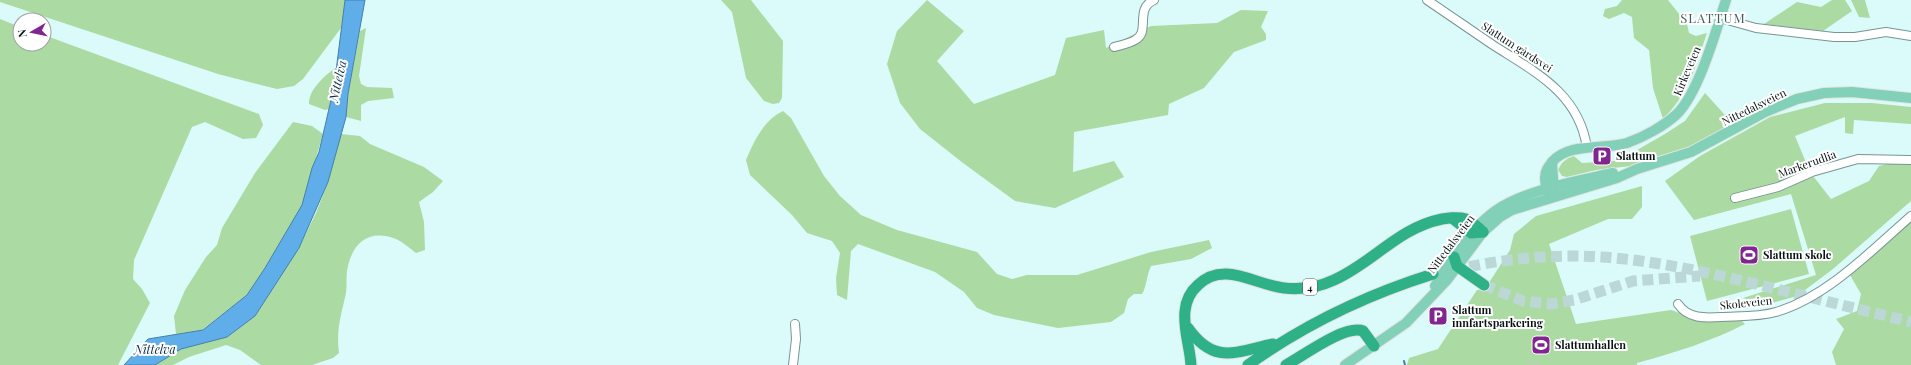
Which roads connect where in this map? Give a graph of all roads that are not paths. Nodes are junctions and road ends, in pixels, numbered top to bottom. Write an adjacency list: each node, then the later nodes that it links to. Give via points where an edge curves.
1 (1154, 0): 6 (street, via 1148,3 1143,13 1142,34 1136,40)
2 (1428, 0): 8 (street, Slattum gårdsvei, via 1553,85 1575,112)
3 (1726, 0): 4 (main road, Kirkeveien)
4 (1720, 18): 5 (street, via 1761,28 1834,37 1855,38 1886,32); 8 (main road, Kirkeveien, via 1692,93 1676,114 1658,128 1631,141)
5 (1911, 36)
6 (1114, 47)
7 (1911, 98): 10 (main road, Nittedalsveien, via 1852,92 1824,93 1797,99 1765,112 1691,152 1617,178)
8 (1587, 148): 10 (main road, Kirkeveien, via 1565,152 1552,162)
9 (1911, 160): 11 (street, Markerudlia, via 1858,159 1812,172 1778,187)
10 (1552, 191): 13 (main road, Nittedalsveien, via 1512,210)
11 (1735, 198)
12 (1911, 216): 17 (street, Skoleveien, via 1880,244 1820,290 1789,307 1763,314 1701,317 1687,314)
13 (1477, 231): 14 (main road, Nittedalsveien); 19 (highway, 4, via 1452,218 1429,223 1410,230 1347,273 1313,287 1277,288 1230,274 1211,277 1198,284 1189,296 1185,309)
14 (1455, 262): 16 (highway); 21 (main road, Nittedalsveien, via 1406,324)
15 (1433, 274): 20 (highway, via 1349,305)
16 (1484, 285)
17 (1678, 304)
18 (795, 324): 22 (street)
19 (1185, 324): 20 (highway, via 1198,343 1205,349 1219,354 1241,354); 23 (highway, 4)
20 (1281, 343): 24 (highway)
21 (1374, 346): 25 (highway, via 1363,331 1352,330 1339,334); 26 (main road, Nittedalsveien)
22 (793, 365)
23 (1191, 365)
24 (1248, 365)
25 (1286, 365)
26 (1345, 365)

